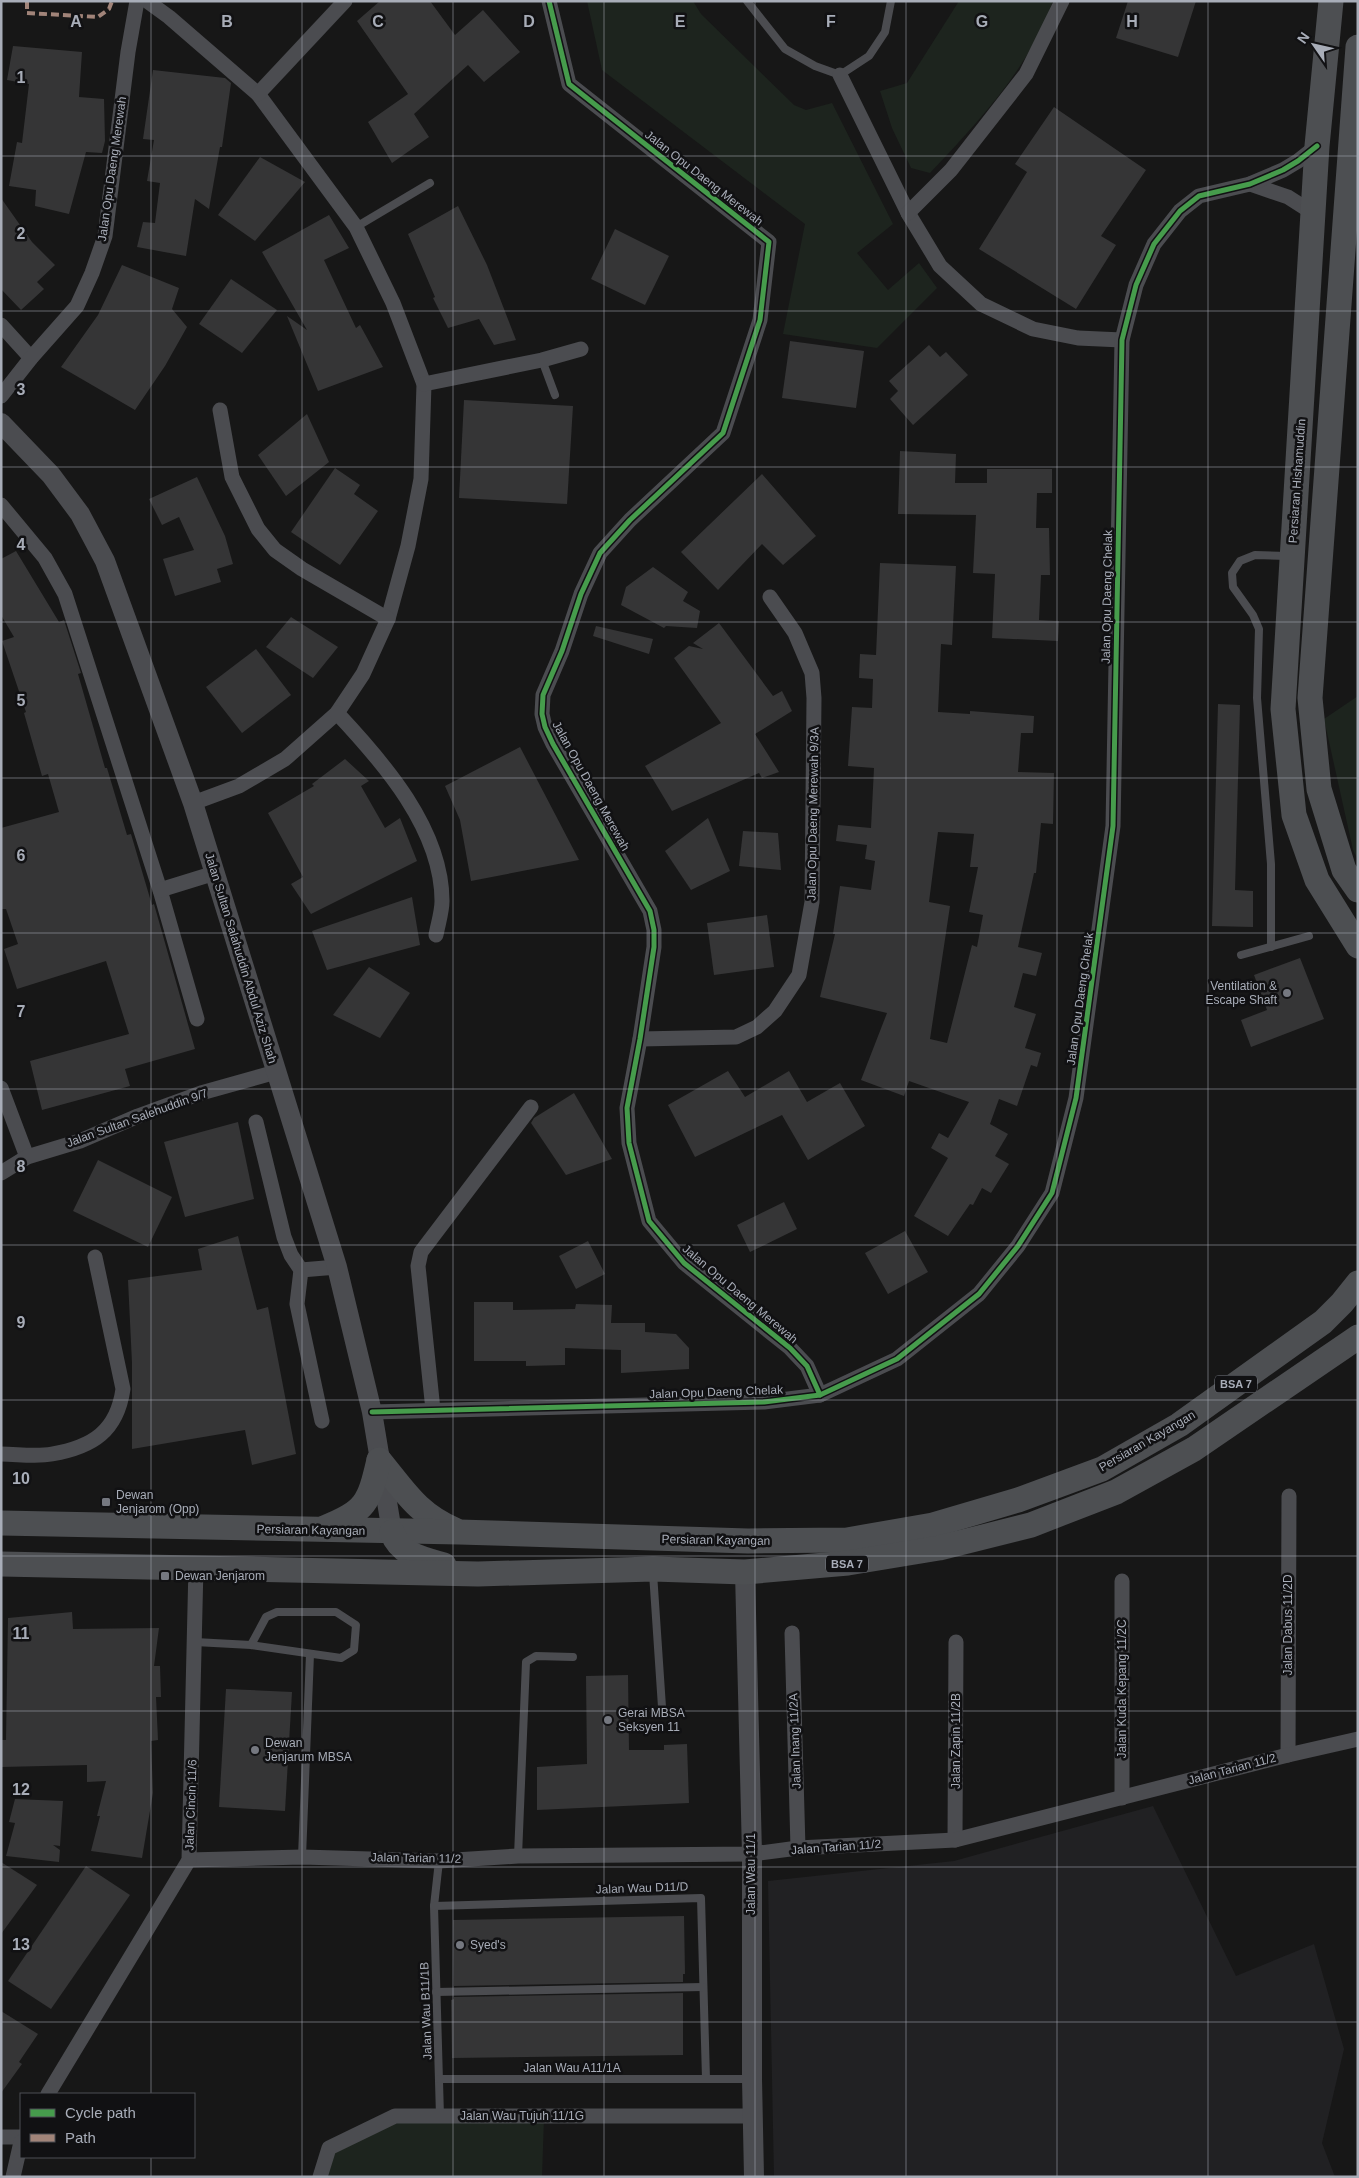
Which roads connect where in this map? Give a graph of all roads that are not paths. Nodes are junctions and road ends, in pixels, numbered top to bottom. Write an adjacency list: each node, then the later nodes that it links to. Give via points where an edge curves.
1 (137, 1): 21 (street, Jalan Opu Daeng Merewah, via 105,236 77,306)
2 (147, 1): 11 (street)
3 (345, 1): 11 (street)
4 (548, 1): 43 (street, Jalan Opu Daeng Merewah, via 568,84 769,242 760,320 723,433 630,520 600,553 543,695 542,714 549,736 650,911 654,947)
5 (747, 1): 10 (lane, via 785,49 815,66)
6 (891, 1): 10 (lane, via 885,32 869,56)
7 (1062, 1): 15 (street, via 1026,74 952,170)
8 (1330, 1): 12 (main road, Persiaran Hishamuddin)
9 (1358, 47): 36 (main road, via 1310,698 1318,789 1344,870)
10 (840, 75): 15 (street)
11 (258, 94): 17 (street)
12 (1317, 146): 14 (street, Jalan Opu Daeng Chelak, via 1298,161); 16 (main road, Persiaran Hishamuddin)
13 (430, 183): 17 (lane)
14 (1250, 184): 16 (street, via 1288,198); 19 (street, Jalan Opu Daeng Chelak, via 1199,196 1180,211 1154,244 1136,285)
15 (908, 213): 19 (street, via 940,266 982,304 1033,329 1078,338)
16 (1313, 213): 29 (main road, Persiaran Hishamuddin)
17 (356, 227): 23 (street, via 393,302)
18 (1, 325): 21 (street)
19 (1122, 340): 55 (street, Jalan Opu Daeng Chelak, via 1113,826 1076,1098 1052,1193 1018,1246 979,1294 897,1359)
20 (581, 348): 22 (street)
21 (31, 358): 25 (street, Jalan Opu Daeng Merewah)
22 (542, 360): 23 (street); 24 (lane)
23 (424, 384): 31 (street, via 421,479 408,546)
24 (555, 395)
25 (1, 396)
26 (220, 410): 31 (street, via 232,477 258,529 275,550 302,569)
27 (1, 423): 33 (street, Jalan Sultan Salahuddin Abdul Aziz Shah, via 51,475 80,514 105,561)
28 (1, 505): 35 (street, via 45,558 65,594)
29 (1292, 556): 39 (main road, Persiaran Hishamuddin, via 1283,709 1294,815 1317,880); 40 (lane, via 1255,555 1240,561 1232,573 1233,587 1258,629 1257,698 1271,864)
30 (770, 597): 43 (street, Jalan Opu Daeng Merewah 9/3A, via 795,633 812,673 814,690 812,902 799,975 774,1011 757,1026 736,1037)
31 (388, 619): 32 (street, via 363,674)
32 (337, 713): 33 (street, via 285,760 239,786); 37 (street, via 372,750 406,794 426,835 439,868 442,902)
33 (193, 803): 34 (street, Jalan Sultan Salahuddin Abdul Aziz Shah)
34 (215, 873): 35 (street); 44 (street, Jalan Sultan Salahuddin Abdul Aziz Shah)
35 (160, 890): 42 (street)
36 (1358, 890)
37 (436, 935)
38 (1309, 936): 40 (lane)
39 (1358, 946)
40 (1272, 947): 41 (lane)
41 (1241, 955)
42 (197, 1018)
43 (640, 1039): 55 (street, Jalan Opu Daeng Merewah, via 626,1108 629,1143 649,1221 684,1264 790,1348 807,1366)
44 (276, 1072): 48 (street, Jalan Sultan Salehuddin 9/7, via 201,1093 80,1141); 51 (street, Jalan Sultan Salahuddin Abdul Aziz Shah)
45 (1, 1088): 48 (street)
46 (531, 1107): 56 (street, via 421,1252 418,1266)
47 (256, 1122): 52 (street, via 284,1237)
48 (27, 1157): 49 (street, Jalan Sultan Salehuddin 9/7)
49 (1, 1173)
50 (95, 1257): 59 (street, via 123,1389 120,1408 99,1437 78,1448 51,1455)
51 (337, 1266): 52 (street); 57 (street, Jalan Sultan Salahuddin Abdul Aziz Shah)
52 (301, 1270): 58 (street, via 297,1304)
53 (1358, 1283): 65 (main road, Persiaran Kayangan / BSA 7, via 1323,1322 1179,1425 1102,1469 1018,1500 934,1525 847,1540 748,1541)
54 (1358, 1337): 69 (main road, BSA 7, via 1194,1449 1116,1492 1032,1525 939,1548 848,1563)
55 (820, 1394): 56 (street, Jalan Opu Daeng Chelak, via 764,1402)
56 (433, 1410): 57 (street, Jalan Opu Daeng Chelak)
57 (372, 1412): 60 (street, Jalan Sultan Salahuddin Abdul Aziz Shah)
58 (322, 1421)
59 (1, 1454)
60 (379, 1460): 63 (main road, via 372,1492 362,1508 347,1519); 64 (street, Jalan Sultan Salahuddin Abdul Aziz Shah); 65 (main road, via 416,1507 440,1524)
61 (1289, 1496): 80 (street, Jalan Dabus 11/2D)
62 (1, 1523): 63 (main road, Persiaran Kayangan / BSA 7)
63 (320, 1530): 64 (main road, Persiaran Kayangan / BSA 7)
64 (392, 1532): 65 (main road, Persiaran Kayangan / BSA 7); 70 (main road, via 404,1550 414,1556)
65 (459, 1532)
66 (1, 1564): 67 (main road, BSA 7)
67 (196, 1566): 70 (main road, BSA 7); 73 (street, Jalan Cincin 11/6)
68 (653, 1569): 69 (main road, BSA 7); 70 (main road, BSA 7); 78 (lane)
69 (745, 1572): 84 (street, Jalan Wau 11/1)
70 (478, 1574)
71 (1122, 1581): 81 (street, Jalan Kuda Kepang 11/2C)
72 (792, 1633): 83 (street, Jalan Inang 11/2A)
73 (195, 1642): 75 (lane); 87 (street, Jalan Cincin 11/6)
74 (956, 1642): 82 (street, Jalan Zapin 11/2B)
75 (251, 1645): 76 (lane); 76 (lane, via 266,1617 277,1612 336,1612 356,1625 354,1650 341,1658)
76 (310, 1654): 86 (lane)
77 (573, 1657): 85 (lane, via 536,1656 526,1662)
78 (662, 1707)
79 (1358, 1739): 80 (street, Jalan Tarian 11/2)
80 (1288, 1755): 81 (street, Jalan Tarian 11/2)
81 (1122, 1798): 82 (street, Jalan Tarian 11/2)
82 (955, 1840): 83 (street, Jalan Tarian 11/2)
83 (798, 1848): 84 (street, Jalan Tarian 11/2)
84 (752, 1854): 85 (street, Jalan Tarian 11/2); 93 (street, Jalan Wau 11/1)
85 (518, 1856): 88 (street, Jalan Tarian 11/2)
86 (302, 1857): 87 (street, Jalan Tarian 11/2); 88 (street, Jalan Tarian 11/2)
87 (189, 1860): 95 (street, Jalan Cincin 11/6)
88 (439, 1861): 89 (lane, Jalan Wau B11/1B)
89 (434, 1906): 90 (lane, Jalan Wau D11/D, via 700,1898); 91 (lane, Jalan Wau B11/1B)
90 (703, 1987): 91 (lane); 92 (lane, Jalan Wau D11/D)
91 (436, 1992): 94 (lane, Jalan Wau B11/1B)
92 (706, 2078): 93 (lane, Jalan Wau A11/1A); 94 (lane, Jalan Wau A11/1A)
93 (752, 2079): 97 (street, Jalan Wau 11/1)
94 (439, 2080): 96 (lane, Jalan Wau B11/1B)
95 (49, 2093)
96 (440, 2116): 97 (street, Jalan Wau Tujuh 11/1G); 102 (street, Jalan Wau Tujuh 11/1G, via 395,2116 329,2148)
97 (753, 2116): 103 (street, Jalan Wau 11/1)
98 (1, 2137): 99 (street)
99 (20, 2137)
100 (20, 2146): 101 (street)
101 (13, 2177)
102 (320, 2177)
103 (754, 2177)

